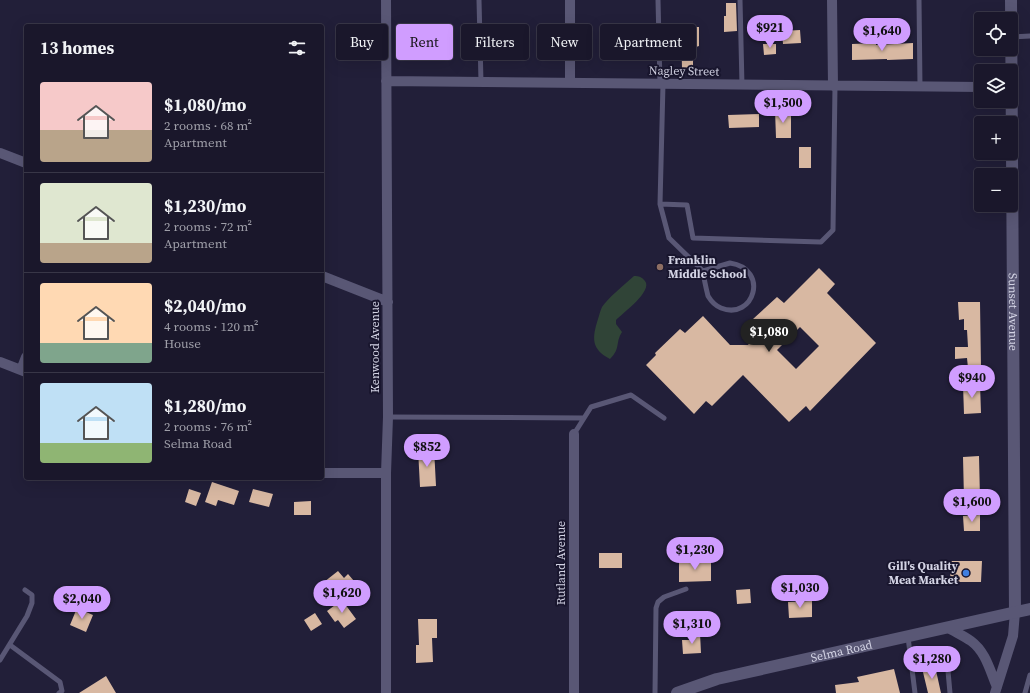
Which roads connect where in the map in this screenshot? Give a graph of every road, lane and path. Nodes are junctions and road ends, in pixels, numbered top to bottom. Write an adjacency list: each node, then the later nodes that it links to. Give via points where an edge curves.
1 (386, 0): 12 (street, Kenwood Avenue)
2 (479, 0): 13 (lane)
3 (570, 0): 14 (street)
4 (658, 0): 15 (lane)
5 (740, 0): 16 (lane)
6 (832, 0): 17 (street)
7 (920, 0): 18 (lane)
8 (1011, 0): 9 (street, Sunset Avenue)
9 (1011, 12)
10 (1030, 36): 11 (lane)
11 (1018, 37)
12 (386, 81): 13 (street, Nagley Street); 26 (street, Kenwood Avenue)
13 (481, 82): 14 (street, Nagley Street)
14 (570, 83): 15 (street, Nagley Street)
15 (662, 84): 16 (street, Nagley Street); 23 (lane)
16 (742, 85): 17 (street, Nagley Street)
17 (834, 86): 18 (street, Nagley Street); 23 (lane, via 833,230 821,242 693,238 687,205)
18 (920, 86): 19 (street, Nagley Street)
19 (974, 87)
20 (1011, 108): 38 (street, Sunset Avenue)
21 (0, 153): 22 (street)
22 (24, 162)
23 (660, 204): 24 (lane, via 669,238)
24 (703, 271): 24 (lane, via 709,296 718,307 733,311 740,309 752,298 754,282 751,274 742,266 730,263)
25 (324, 277): 26 (street)
26 (388, 302): 29 (street, Kenwood Avenue)
27 (0, 362): 28 (street)
28 (24, 371)
29 (388, 417): 30 (lane); 34 (street, Kenwood Avenue)
30 (584, 418): 31 (lane, via 591,408 631,395); 32 (lane)
31 (664, 418)
32 (574, 434): 49 (street, Rutland Avenue)
33 (324, 473): 34 (street)
34 (386, 473): 48 (street, Kenwood Avenue)
35 (686, 589): 50 (lane, via 664,597 656,608)
36 (25, 590): 41 (lane, via 32,595 32,603)
37 (1030, 609): 38 (street, Selma Road)
38 (1015, 612): 39 (street, Selma Road); 46 (street, Sunset Avenue, via 1012,636)
39 (947, 627): 40 (street, Selma Road); 46 (street, via 972,642 981,651)
40 (908, 636): 43 (lane); 51 (street, Selma Road, via 717,679)
41 (10, 644): 42 (lane); 47 (lane, via 60,682 62,691)
42 (0, 660)
43 (912, 664): 52 (lane); 53 (lane, via 947,660)
44 (1030, 675): 45 (lane)
45 (1029, 684): 54 (lane)
46 (996, 690)
47 (59, 693)
48 (386, 693)
49 (574, 693)
50 (656, 693)
51 (677, 693)
52 (915, 693)
53 (950, 693)
54 (1025, 693)

